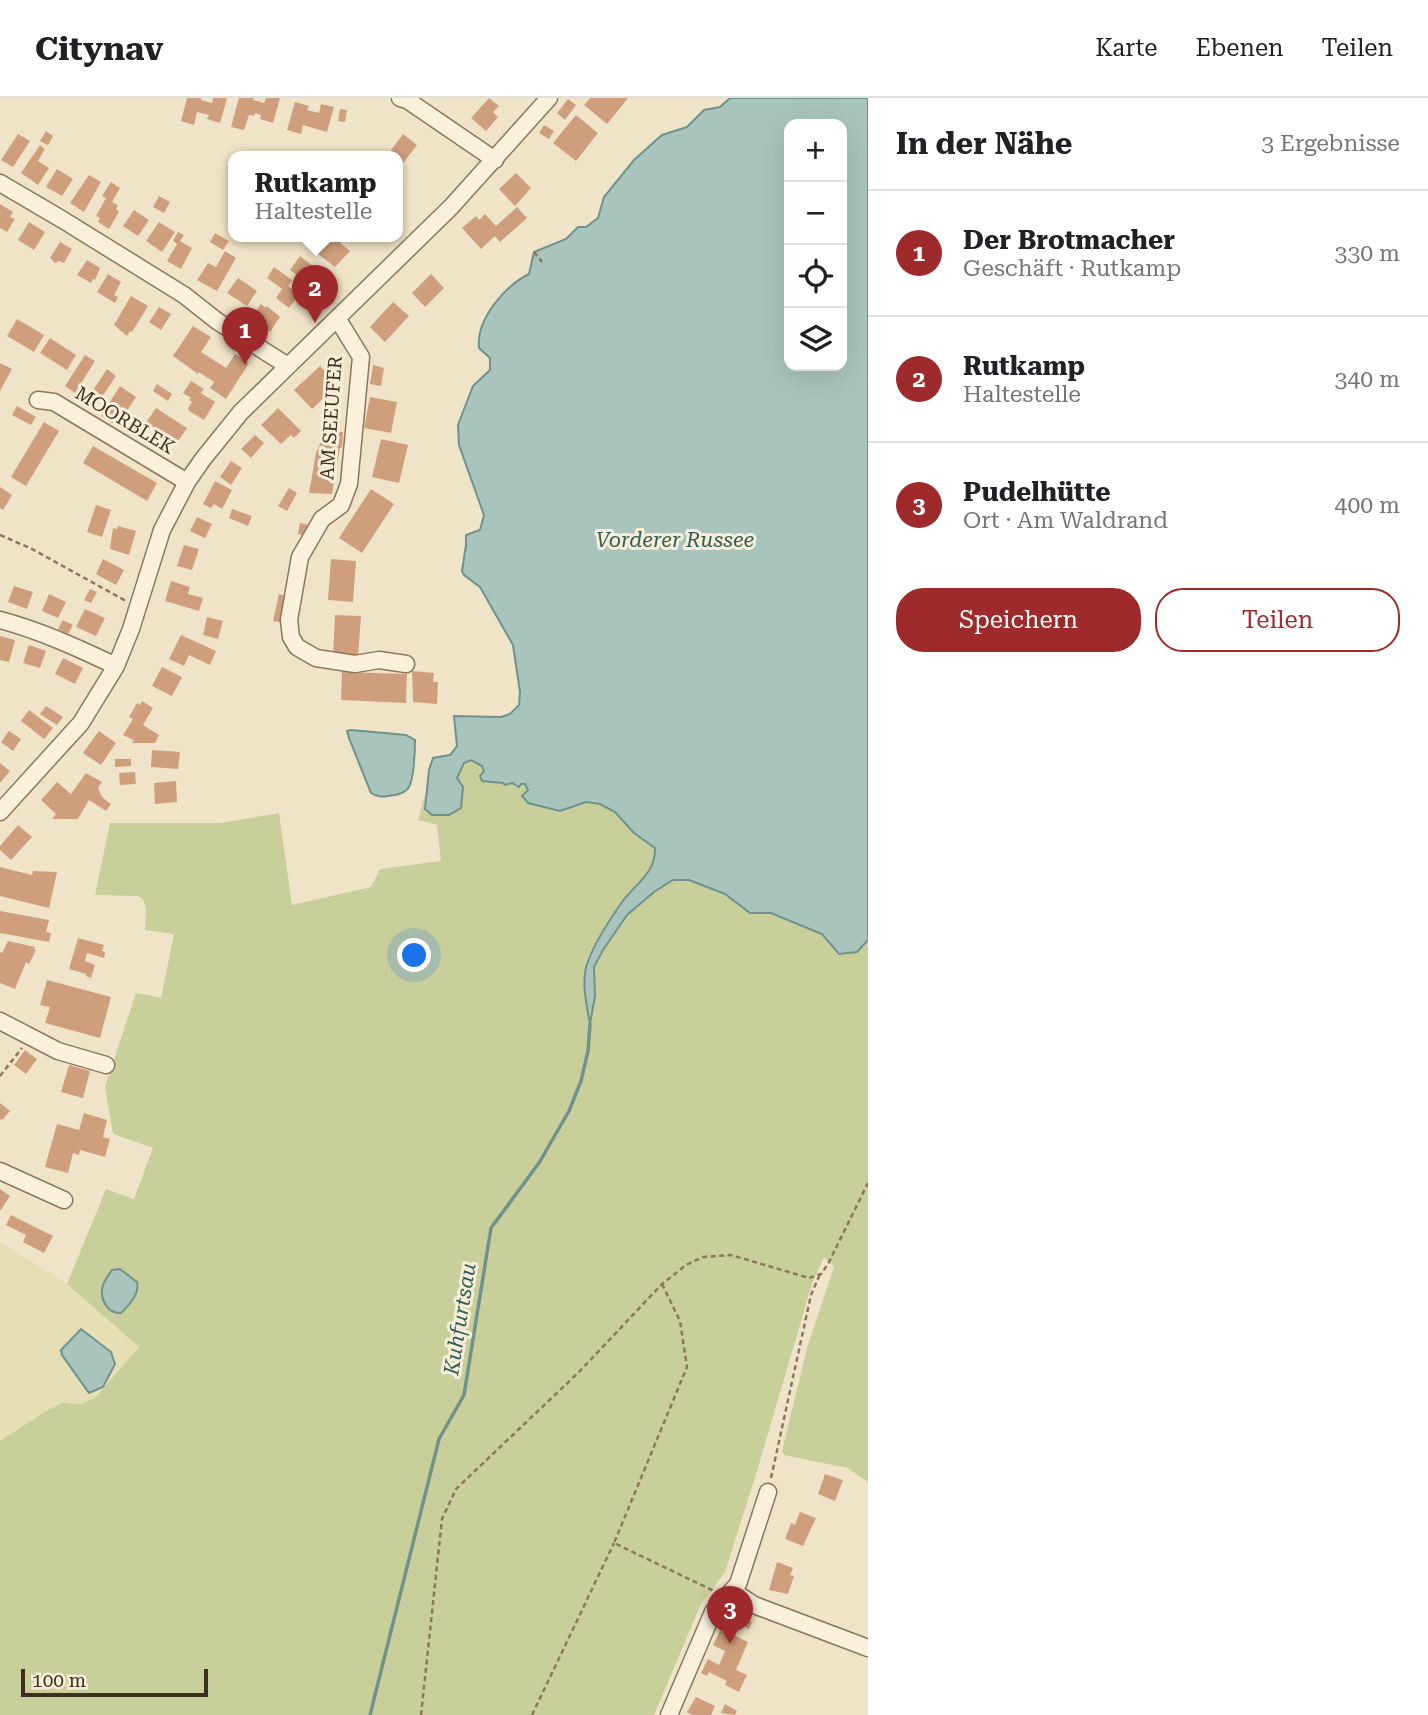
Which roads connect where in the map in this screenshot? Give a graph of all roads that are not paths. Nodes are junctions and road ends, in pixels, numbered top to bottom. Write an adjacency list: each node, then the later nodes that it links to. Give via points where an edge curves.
1 (400, 98): 3 (street)
2 (549, 98): 3 (street)
3 (495, 160): 5 (street)
4 (0, 183): 6 (street, via 184,295)
5 (337, 318): 6 (street); 9 (street, AM SEEUFER, via 361,357 349,484)
6 (288, 366): 8 (street, via 219,438)
7 (38, 400): 8 (street, MOORBLEK, via 54,402)
8 (187, 482): 13 (street, via 162,530)
9 (341, 505): 10 (street); 12 (street, AM SEEUFER, via 322,519 300,557 289,620 291,637 297,647 316,658)
10 (319, 553)
11 (0, 620): 13 (street, via 61,640)
12 (407, 664)
13 (116, 666): 14 (street, via 81,723)
14 (0, 812)
15 (0, 1021): 16 (street, via 58,1051)
16 (106, 1065)
17 (0, 1171): 18 (street)
18 (64, 1200)
19 (768, 1492): 20 (street, via 738,1584)
20 (729, 1594): 21 (street); 22 (street, via 713,1612)
21 (868, 1648)
22 (669, 1715)

